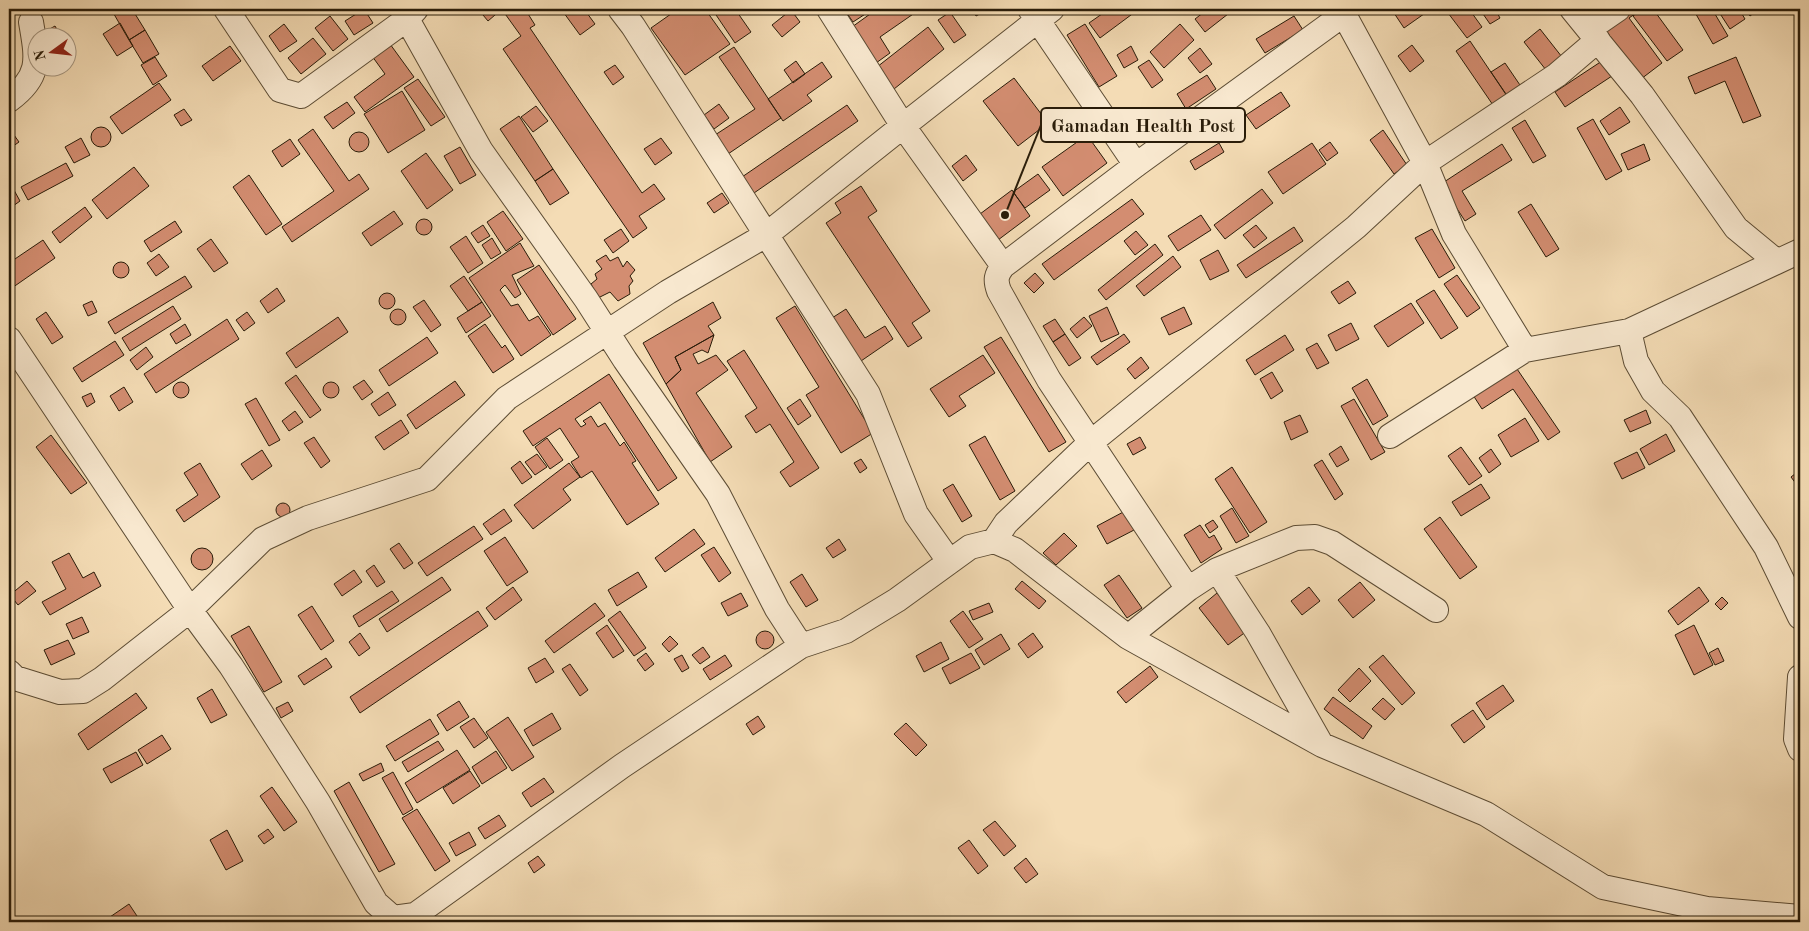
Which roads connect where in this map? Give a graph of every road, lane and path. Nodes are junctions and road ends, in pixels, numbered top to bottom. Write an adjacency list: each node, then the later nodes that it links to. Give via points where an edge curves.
1 (226, 9): 8 (street, via 280,90 301,96)
2 (620, 9): 15 (street)
3 (829, 9): 12 (street)
4 (1572, 9): 10 (street)
5 (1618, 9): 10 (street)
6 (1040, 12): 12 (street); 14 (street)
7 (1342, 12): 13 (street); 14 (street)
8 (412, 14): 19 (street, via 481,151)
9 (31, 22): 11 (street, via 37,58 28,83)
10 (1593, 35): 13 (street, via 1557,75); 17 (street, via 1642,95 1736,228)
11 (9, 100)
12 (904, 126): 15 (street); 18 (street)
13 (1425, 163): 22 (street, via 1454,234); 24 (street, via 1356,227)
14 (1136, 166): 18 (street)
15 (766, 234): 19 (street); 26 (street, via 868,394 916,514)
16 (1800, 251): 17 (street)
17 (1776, 261): 20 (street)
18 (1003, 266): 24 (street, via 997,274 999,291 1049,380)
19 (606, 331): 29 (street, via 507,398 428,479 308,518 263,539); 33 (street, via 718,494 777,609)
20 (1629, 331): 22 (street); 31 (street, via 1636,360 1653,390 1680,418 1766,547)
21 (9, 339): 29 (street)
22 (1525, 350): 23 (street)
23 (1390, 436)
24 (1090, 443): 25 (street, via 1006,523); 28 (street)
25 (994, 540): 26 (street, via 970,547); 32 (street, via 1015,550)
26 (949, 562): 33 (street, via 897,600 846,631)
27 (1217, 570): 28 (street); 30 (street, via 1296,538 1315,537 1332,543); 36 (street, via 1258,633)
28 (1188, 589): 32 (street)
29 (190, 610): 33 (street, via 231,666 313,794 376,903 393,918 415,915 622,766); 34 (street, via 83,691 60,692 15,678)
30 (1436, 610)
31 (1800, 617)
32 (1128, 637): 36 (street)
33 (801, 646)
34 (9, 672)
35 (1800, 677): 37 (street, via 1796,739)
36 (1322, 745): 38 (street, via 1486,814 1603,887 1706,909)
37 (1800, 749)
38 (1800, 917)

